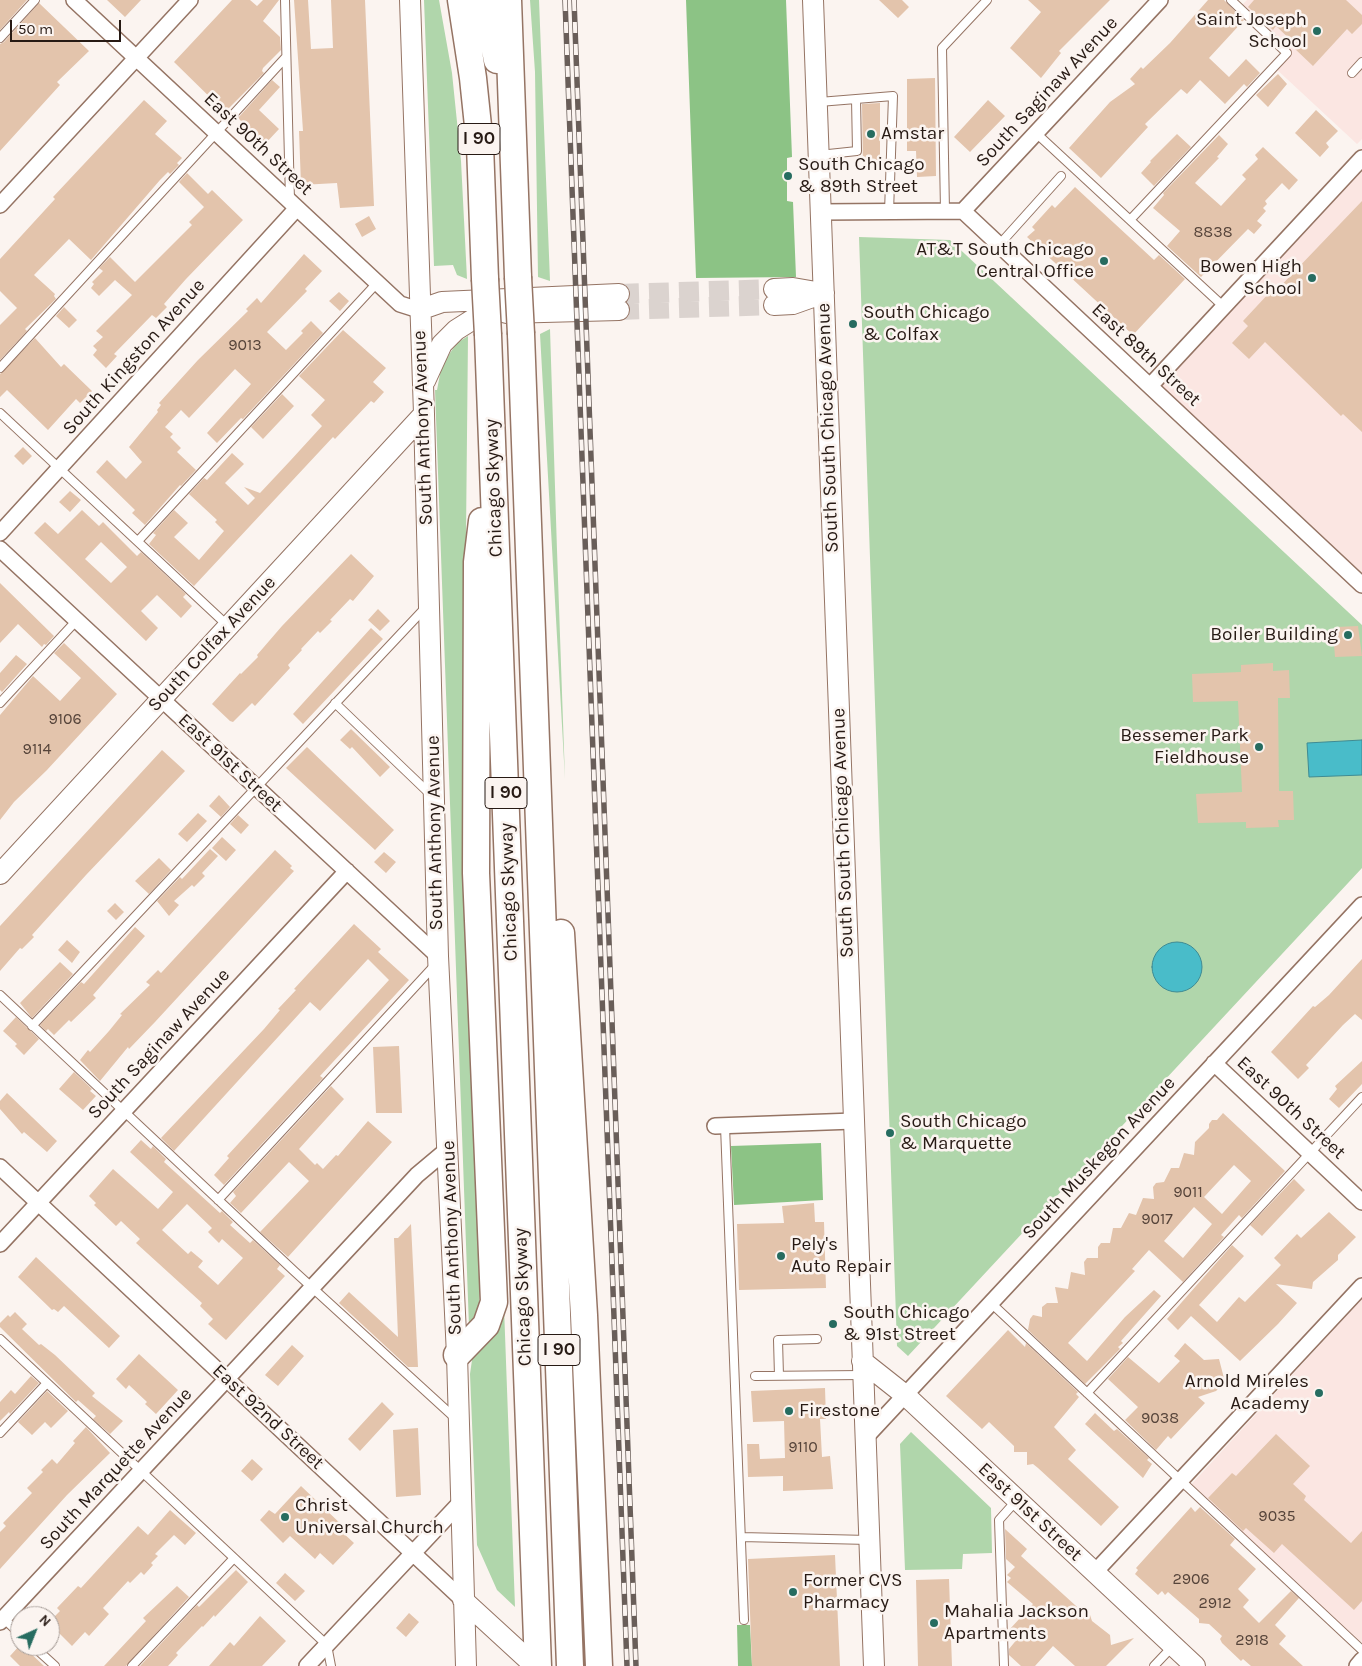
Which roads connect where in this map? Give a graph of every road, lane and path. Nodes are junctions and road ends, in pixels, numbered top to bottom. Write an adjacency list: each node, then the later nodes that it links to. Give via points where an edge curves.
1 (35, 0): 12 (lane)
2 (74, 0): 14 (street, East 90th Street)
3 (190, 0): 14 (street)
4 (284, 0): 13 (lane)
5 (410, 0): 37 (main road, South Anthony Avenue)
6 (461, 0): 38 (highway, Chicago Skyway / I 90, bridge, via 480,145)
7 (499, 0): 19 (highway, I 90); 19 (highway, I 90, via 511,59)
8 (813, 0): 18 (main road, South South Chicago Avenue)
9 (987, 0): 27 (lane, via 942,48)
10 (1160, 0): 21 (street, South Saginaw Avenue)
11 (1231, 0): 31 (lane, via 1287,53)
12 (0, 38)
13 (286, 57): 20 (lane); 26 (lane)
14 (136, 58): 20 (street, East 90th Street); 25 (street)
15 (1362, 62): 16 (lane)
16 (1352, 73)
17 (856, 99): 18 (lane); 22 (lane, via 857,151); 30 (lane, via 893,96)
18 (816, 103): 22 (main road, South South Chicago Avenue)
19 (512, 124): 56 (highway, Chicago Skyway / I 90, bridge)
20 (216, 133): 26 (street, East 90th Street); 39 (lane)
21 (1036, 133): 28 (street, South Saginaw Avenue); 31 (lane)
22 (818, 155): 29 (main road, South South Chicago Avenue)
23 (1362, 158): 36 (street)
24 (1061, 176): 32 (lane)
25 (0, 205)
26 (294, 205): 33 (street, East 90th Street); 45 (street, South Kingston Avenue)
27 (945, 211): 28 (street); 30 (street)
28 (963, 211): 32 (street, East 89th Street)
29 (820, 212): 30 (street); 34 (main road, South South Chicago Avenue)
30 (889, 212)
31 (1130, 220): 36 (lane)
32 (999, 245): 40 (street, East 89th Street)
33 (378, 283): 37 (street, East 90th Street, via 400,304); 47 (lane)
34 (824, 293): 35 (main road, via 793,304); 68 (main road, South South Chicago Avenue)
35 (774, 297)
36 (1224, 307): 40 (street)
37 (419, 310): 38 (main road); 38 (main road, via 442,302 619,302); 41 (main road, South Anthony Avenue)
38 (485, 324): 41 (main road, via 456,330 442,344); 44 (highway, Chicago Skyway / I 90)
39 (0, 368)
40 (1150, 386): 49 (street, East 89th Street)
41 (423, 388): 43 (main road, South Anthony Avenue)
42 (0, 413): 45 (lane)
43 (424, 414): 50 (main road, South Anthony Avenue); 52 (main road, South Colfax Avenue)
44 (492, 433): 82 (highway, via 477,562 476,873 494,1302 486,1325); 117 (highway, Chicago Skyway / I 90)
45 (60, 469): 46 (street, South Kingston Avenue); 47 (lane)
46 (0, 533)
47 (138, 541): 52 (lane)
48 (0, 549): 51 (street, East 91st Street)
49 (1362, 585)
50 (429, 604): 55 (lane); 58 (main road, South Anthony Avenue)
51 (77, 620): 53 (street, East 91st Street); 54 (lane)
52 (229, 626): 53 (main road, South Colfax Avenue)
53 (162, 699): 57 (street, East 91st Street); 60 (main road, South Colfax Avenue)
54 (0, 703)
55 (335, 703): 57 (lane); 58 (lane)
56 (535, 705): 110 (highway, Chicago Skyway / I 90); 118 (highway, via 557,842 584,1315)
57 (255, 786): 59 (street, East 91st Street); 64 (lane)
58 (434, 798): 62 (main road, South Anthony Avenue)
59 (347, 871): 62 (street, East 91st Street); 67 (street, South Saginaw Avenue)
60 (0, 874)
61 (1362, 905): 65 (street, South Muskegon Avenue)
62 (438, 959): 70 (main road, South Anthony Avenue); 73 (lane)
63 (0, 995): 64 (lane)
64 (32, 1026): 67 (lane)
65 (1214, 1063): 71 (street, East 90th Street); 79 (street, South Muskegon Avenue)
66 (1362, 1097): 71 (lane)
67 (123, 1112): 73 (lane); 75 (street, South Saginaw Avenue)
68 (854, 1122): 69 (street); 83 (main road, South South Chicago Avenue)
69 (720, 1126): 97 (lane)
70 (448, 1149): 78 (street, South Marquette Avenue, via 417,1175); 82 (main road, South Anthony Avenue)
71 (1310, 1153): 74 (street, East 90th Street); 88 (lane)
72 (0, 1167): 75 (street, East 92nd Street)
73 (218, 1200): 78 (lane)
74 (1362, 1202)
75 (38, 1203): 76 (street, South Saginaw Avenue); 86 (street, East 92nd Street)
76 (0, 1244)
77 (1362, 1286): 94 (street)
78 (312, 1288): 86 (street, South Marquette Avenue); 90 (lane)
79 (991, 1303): 88 (lane); 89 (street, South Muskegon Avenue)
80 (0, 1339): 87 (lane)
81 (817, 1339): 85 (lane, via 778,1340)
82 (457, 1355): 90 (main road, South Anthony Avenue)
83 (862, 1368): 85 (lane); 89 (main road, East 91st Street); 92 (main road, South South Chicago Avenue)
84 (754, 1376): 85 (lane)
85 (779, 1376)
86 (227, 1379): 93 (street, South Marquette Avenue); 99 (street, East 92nd Street)
87 (47, 1383): 91 (lane); 93 (lane)
88 (1087, 1393): 94 (lane)
89 (905, 1396): 92 (street, South Muskegon Avenue); 95 (main road, East 91st Street)
90 (458, 1421): 96 (main road, South Anthony Avenue)
91 (0, 1433)
92 (866, 1438): 98 (main road, South South Chicago Avenue)
93 (141, 1471): 100 (lane); 103 (street, South Marquette Avenue)
94 (1179, 1479): 101 (street); 106 (lane)
95 (1018, 1500): 101 (main road, East 91st Street); 111 (lane, via 999,1520)
96 (460, 1503): 99 (street); 102 (main road, South Anthony Avenue)
97 (741, 1537): 98 (lane); 104 (lane)
98 (869, 1540): 119 (main road, South South Chicago Avenue)
99 (413, 1552): 102 (street, East 92nd Street); 105 (street)
100 (234, 1558): 105 (lane); 113 (lane)
101 (1095, 1572): 108 (main road, East 91st Street)
102 (463, 1600): 116 (main road, South Anthony Avenue); 117 (main road, East 92nd Street)
103 (1, 1618)
104 (744, 1620)
105 (327, 1645): 114 (street); 115 (lane)
106 (1362, 1650)
107 (44, 1656): 112 (lane)
108 (1184, 1657): 120 (lane)
109 (1362, 1660): 121 (street)
110 (570, 1662)
111 (1005, 1665)
112 (54, 1666)
113 (132, 1666)
114 (307, 1666)
115 (331, 1666)
116 (466, 1666)
117 (537, 1666)
118 (599, 1666)
119 (874, 1666)
120 (1154, 1666)
121 (1357, 1666)

